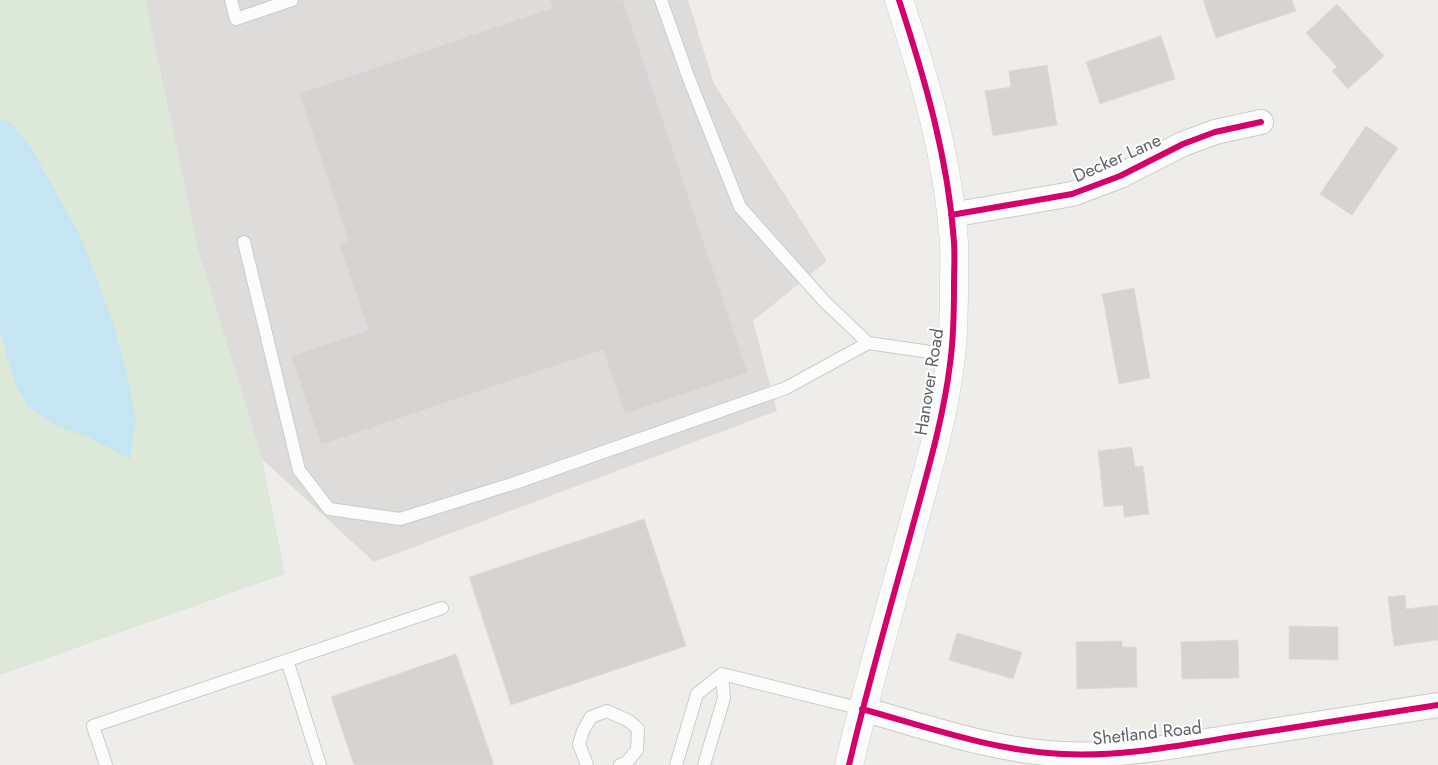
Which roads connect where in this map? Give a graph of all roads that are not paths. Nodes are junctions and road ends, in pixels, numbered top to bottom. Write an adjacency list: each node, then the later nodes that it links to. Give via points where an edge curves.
1 (231, 0): 2 (lane, via 236,19)
2 (292, 0)
3 (660, 0): 8 (lane, via 740,207 824,301)
4 (898, 0): 6 (street, Hanover Road, via 935,121)
5 (1261, 122): 6 (street, Decker Lane, via 1215,132 1183,144 1120,176 1072,194)
6 (951, 215): 9 (street, Hanover Road, via 954,243)
7 (244, 242): 8 (lane, via 299,470 330,510 400,519 515,483 786,388)
8 (868, 343): 9 (lane)
9 (951, 355): 14 (street, Hanover Road, via 928,468)
10 (442, 608): 11 (lane)
11 (287, 660): 15 (lane, via 93,726); 16 (lane)
12 (722, 674): 14 (lane); 19 (lane, via 697,694); 20 (lane, via 724,698)
13 (1438, 705): 14 (street, Shetland Road, via 1106,754 1061,754 1010,748)
14 (862, 709): 21 (street, Hanover Road)
15 (106, 765)
16 (320, 765)
17 (587, 765): 18 (lane, via 579,744 583,730 591,717 607,711 638,729 637,750)
18 (620, 765)
19 (676, 765)
20 (704, 765)
21 (848, 765)

